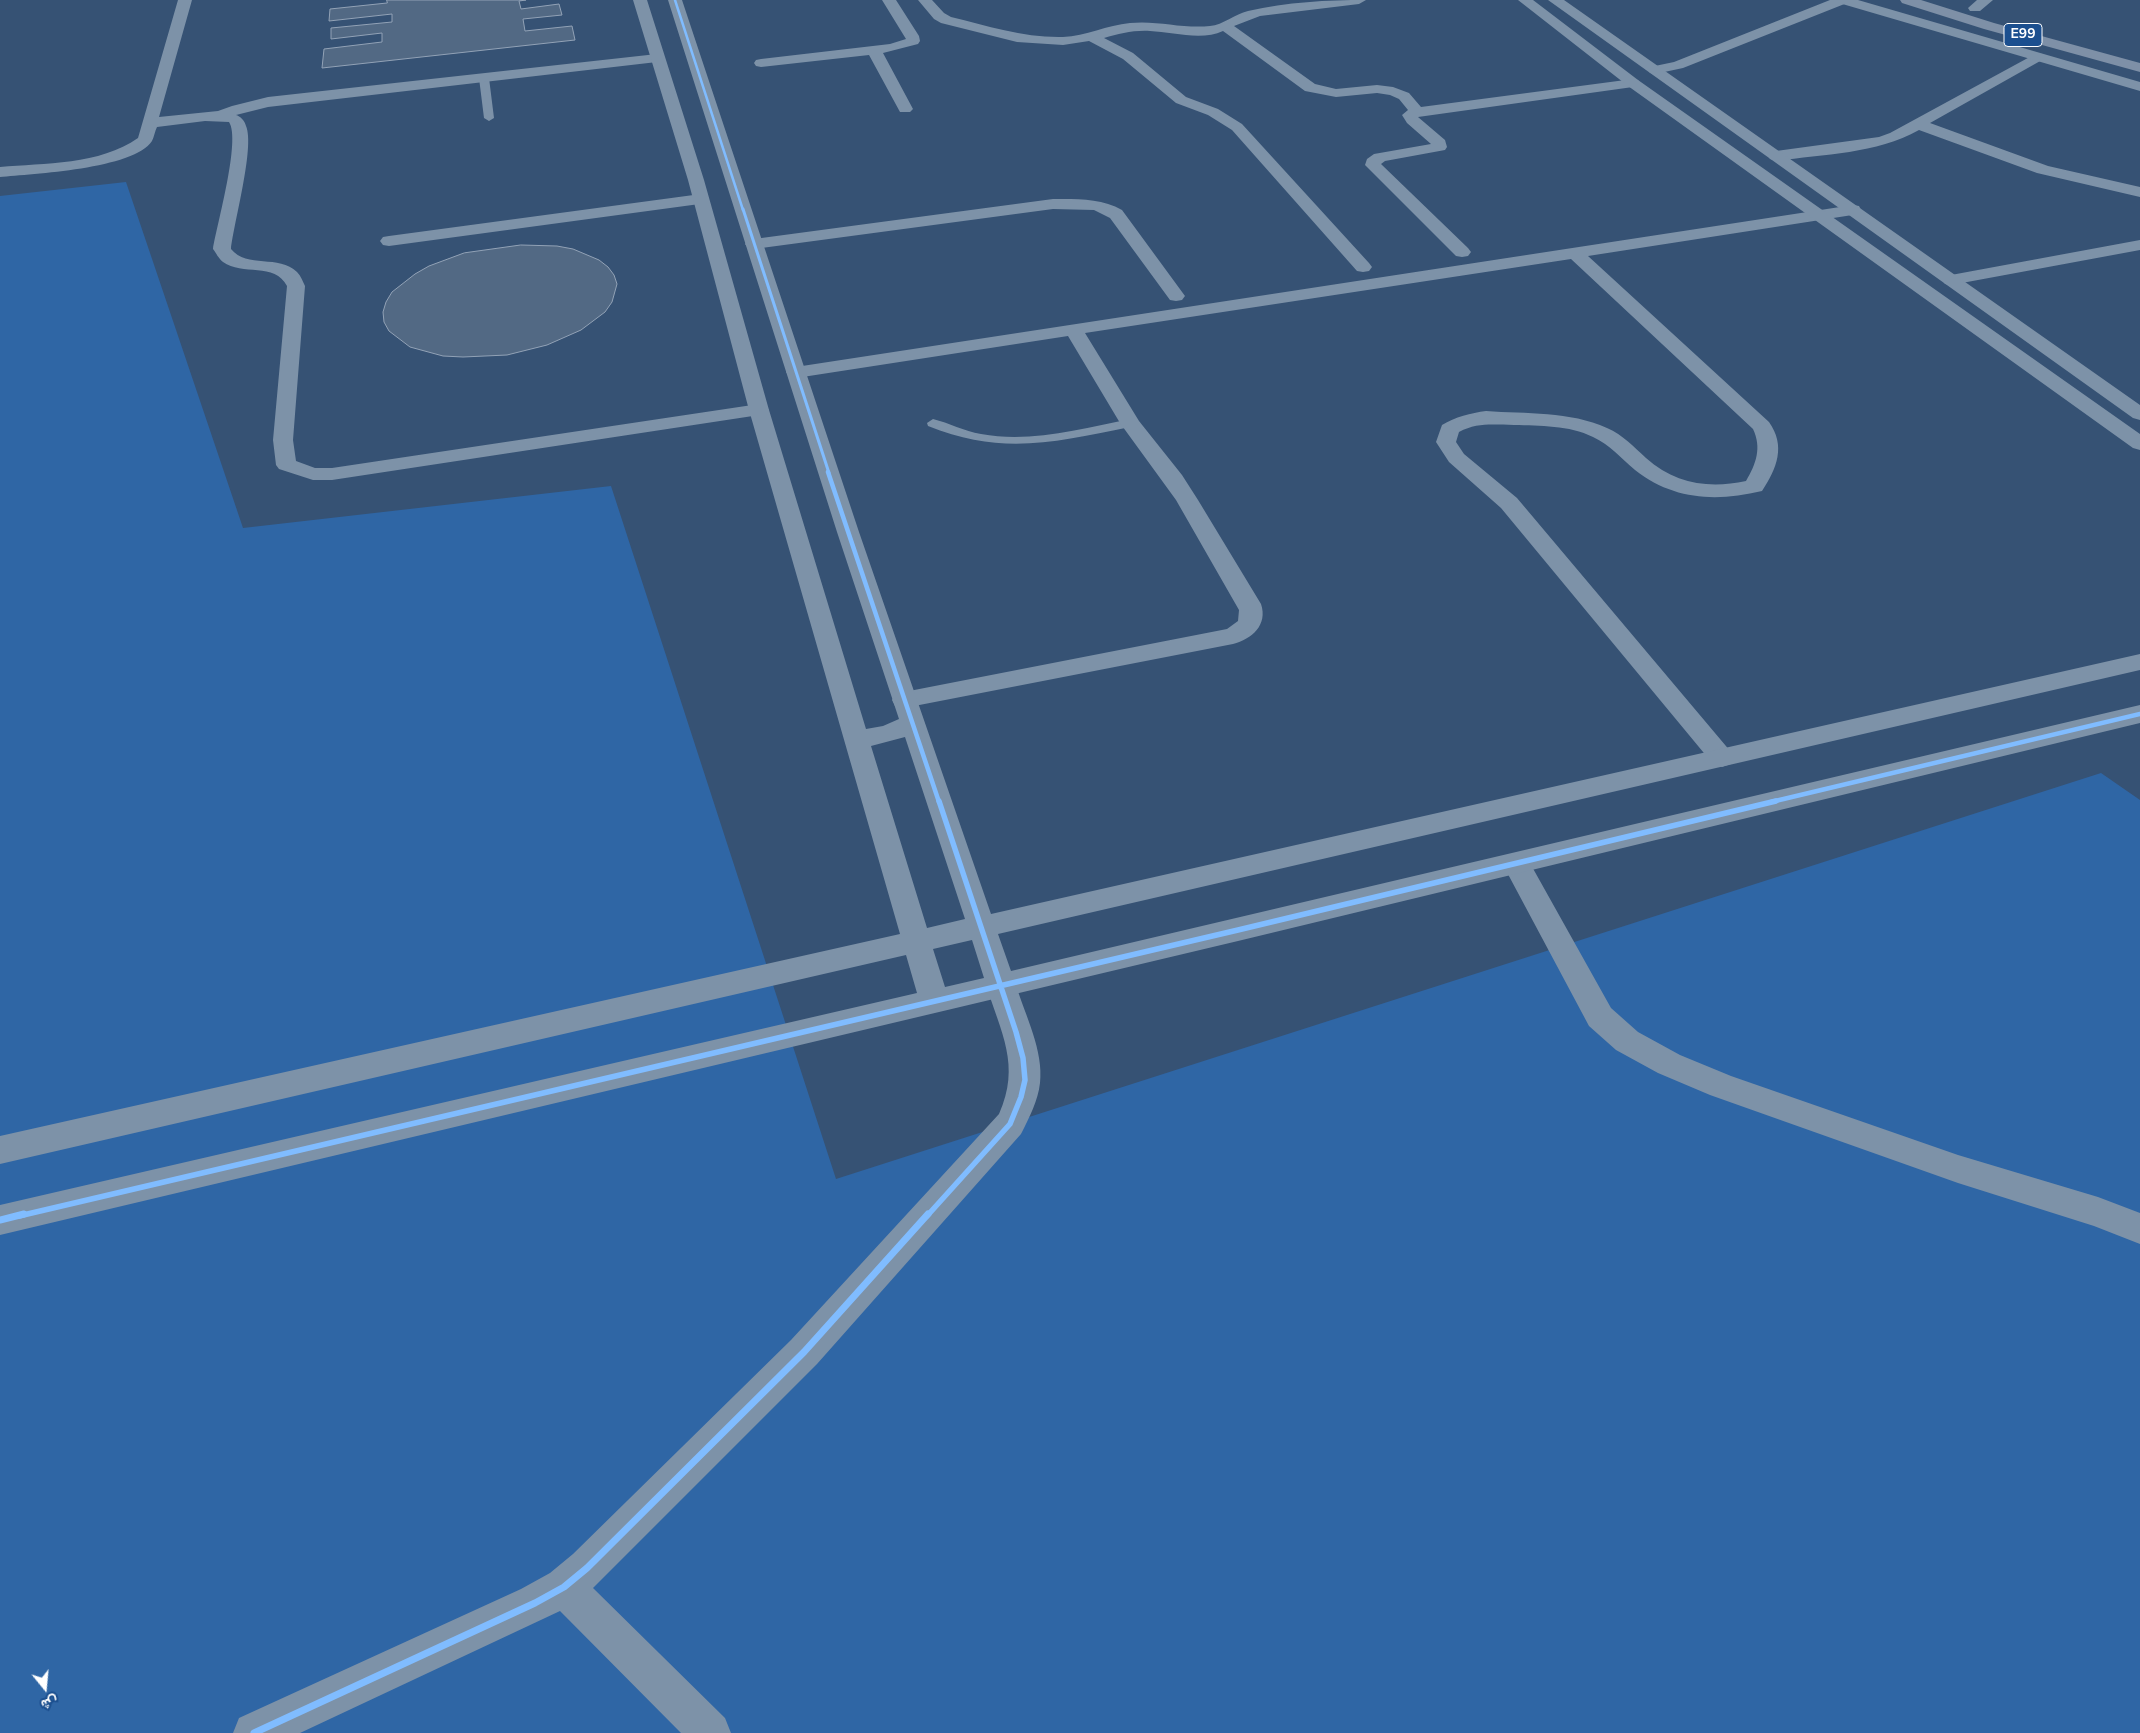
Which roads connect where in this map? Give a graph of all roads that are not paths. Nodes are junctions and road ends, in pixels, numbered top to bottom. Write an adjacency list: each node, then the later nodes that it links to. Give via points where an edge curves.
1 (185, 0): 31 (street)
2 (890, 0): 15 (street)
3 (925, 0): 12 (street, via 939,16)
4 (1359, 0): 13 (street, via 1260,12)
5 (1525, 0): 25 (street)
6 (1555, 0): 23 (street)
7 (1843, 0): 18 (street); 23 (street, via 1684,62)
8 (1907, 0): 21 (highway, E99)
9 (1948, 0): 11 (highway, E99)
10 (659, 2): 20 (street); 22 (street)
11 (1981, 4): 17 (highway, E99)
12 (971, 25): 14 (street, via 1027,39 1063,41); 15 (street, via 946,26)
13 (1225, 26): 14 (street, via 1200,31 1130,28); 28 (street, via 1310,88 1336,93 1377,89 1393,91 1404,96)
14 (1091, 37): 50 (street, via 1128,56 1181,100 1213,112 1237,127)
15 (913, 41): 16 (street)
16 (874, 50): 19 (street); 27 (street)
17 (2140, 56)
18 (2037, 58): 26 (street); 32 (street)
19 (762, 63)
20 (659, 64): 22 (street); 24 (street); 37 (street)
21 (2140, 68)
22 (696, 69): 44 (street)
23 (1655, 70): 33 (street)
24 (484, 78): 29 (street, via 268,102); 30 (lane)
25 (1633, 83): 28 (street); 38 (street)
26 (2140, 87)
27 (906, 109)
28 (1418, 112): 47 (street, via 1410,119 1437,141 1438,146 1380,158 1372,165)
29 (220, 116): 31 (street); 58 (street, via 238,121 241,131 241,150 222,249 225,255 242,264 290,274 296,286 283,440 286,465 313,474 341,473)
30 (489, 118)
31 (150, 123): 34 (street, via 145,140 123,154)
32 (1918, 124): 33 (street, via 1882,141); 35 (street, via 2050,172)
33 (1776, 156): 36 (street)
34 (0, 172)
35 (2140, 192)
36 (1833, 196): 38 (street); 40 (street)
37 (701, 199): 42 (street); 58 (street)
38 (1800, 201): 39 (street); 41 (street)
39 (1770, 205)
40 (1852, 210): 41 (street); 52 (street)
41 (1819, 215): 43 (street); 62 (street)
42 (388, 241)
43 (1572, 241): 56 (street); 67 (street, via 1762,426 1767,436 1768,462 1754,486 1712,494 1687,489 1649,470 1610,437 1557,421 1483,417 1449,429 1446,442 1456,458 1508,503)
44 (754, 244): 54 (street, via 1053,204 1089,204 1110,209 1116,214); 57 (street)
45 (2140, 246): 52 (street)
46 (1481, 249): 47 (street)
47 (1462, 252): 48 (street)
48 (1444, 255)
49 (1381, 264): 50 (street)
50 (1363, 267): 51 (street)
51 (1343, 270)
52 (1951, 280): 59 (street)
53 (1195, 293): 54 (street)
54 (1176, 296): 55 (street)
55 (1156, 299)
56 (1073, 329): 57 (street, via 956,338); 60 (street)
57 (799, 359): 64 (street)
58 (759, 410): 66 (street)
59 (2140, 414)
60 (1130, 423): 61 (lane, via 1017,442 980,439); 64 (street, via 1174,480 1249,604 1252,611 1249,626 1233,636)
61 (933, 424)
62 (2140, 444)
63 (2140, 662): 67 (street)
64 (909, 711): 66 (street, via 904,728 882,736); 69 (street)
65 (2140, 714): 68 (street)
66 (857, 738): 70 (street)
67 (1722, 758): 69 (street)
68 (1516, 863): 71 (street); 75 (street, via 1600,1017 1627,1041 1669,1064 1721,1086 1958,1169 2098,1212)
69 (980, 927): 70 (street); 71 (street)
70 (918, 942): 72 (street); 73 (street)
71 (1001, 985): 72 (street); 76 (street, via 1022,1055 1025,1078 1021,1101 1010,1124 804,1352 588,1568)
72 (934, 1000): 74 (street)
73 (0, 1150)
74 (0, 1220)
75 (2140, 1229)
76 (564, 1587): 77 (street, via 494,1623); 78 (street)
77 (254, 1733)
78 (710, 1733)

